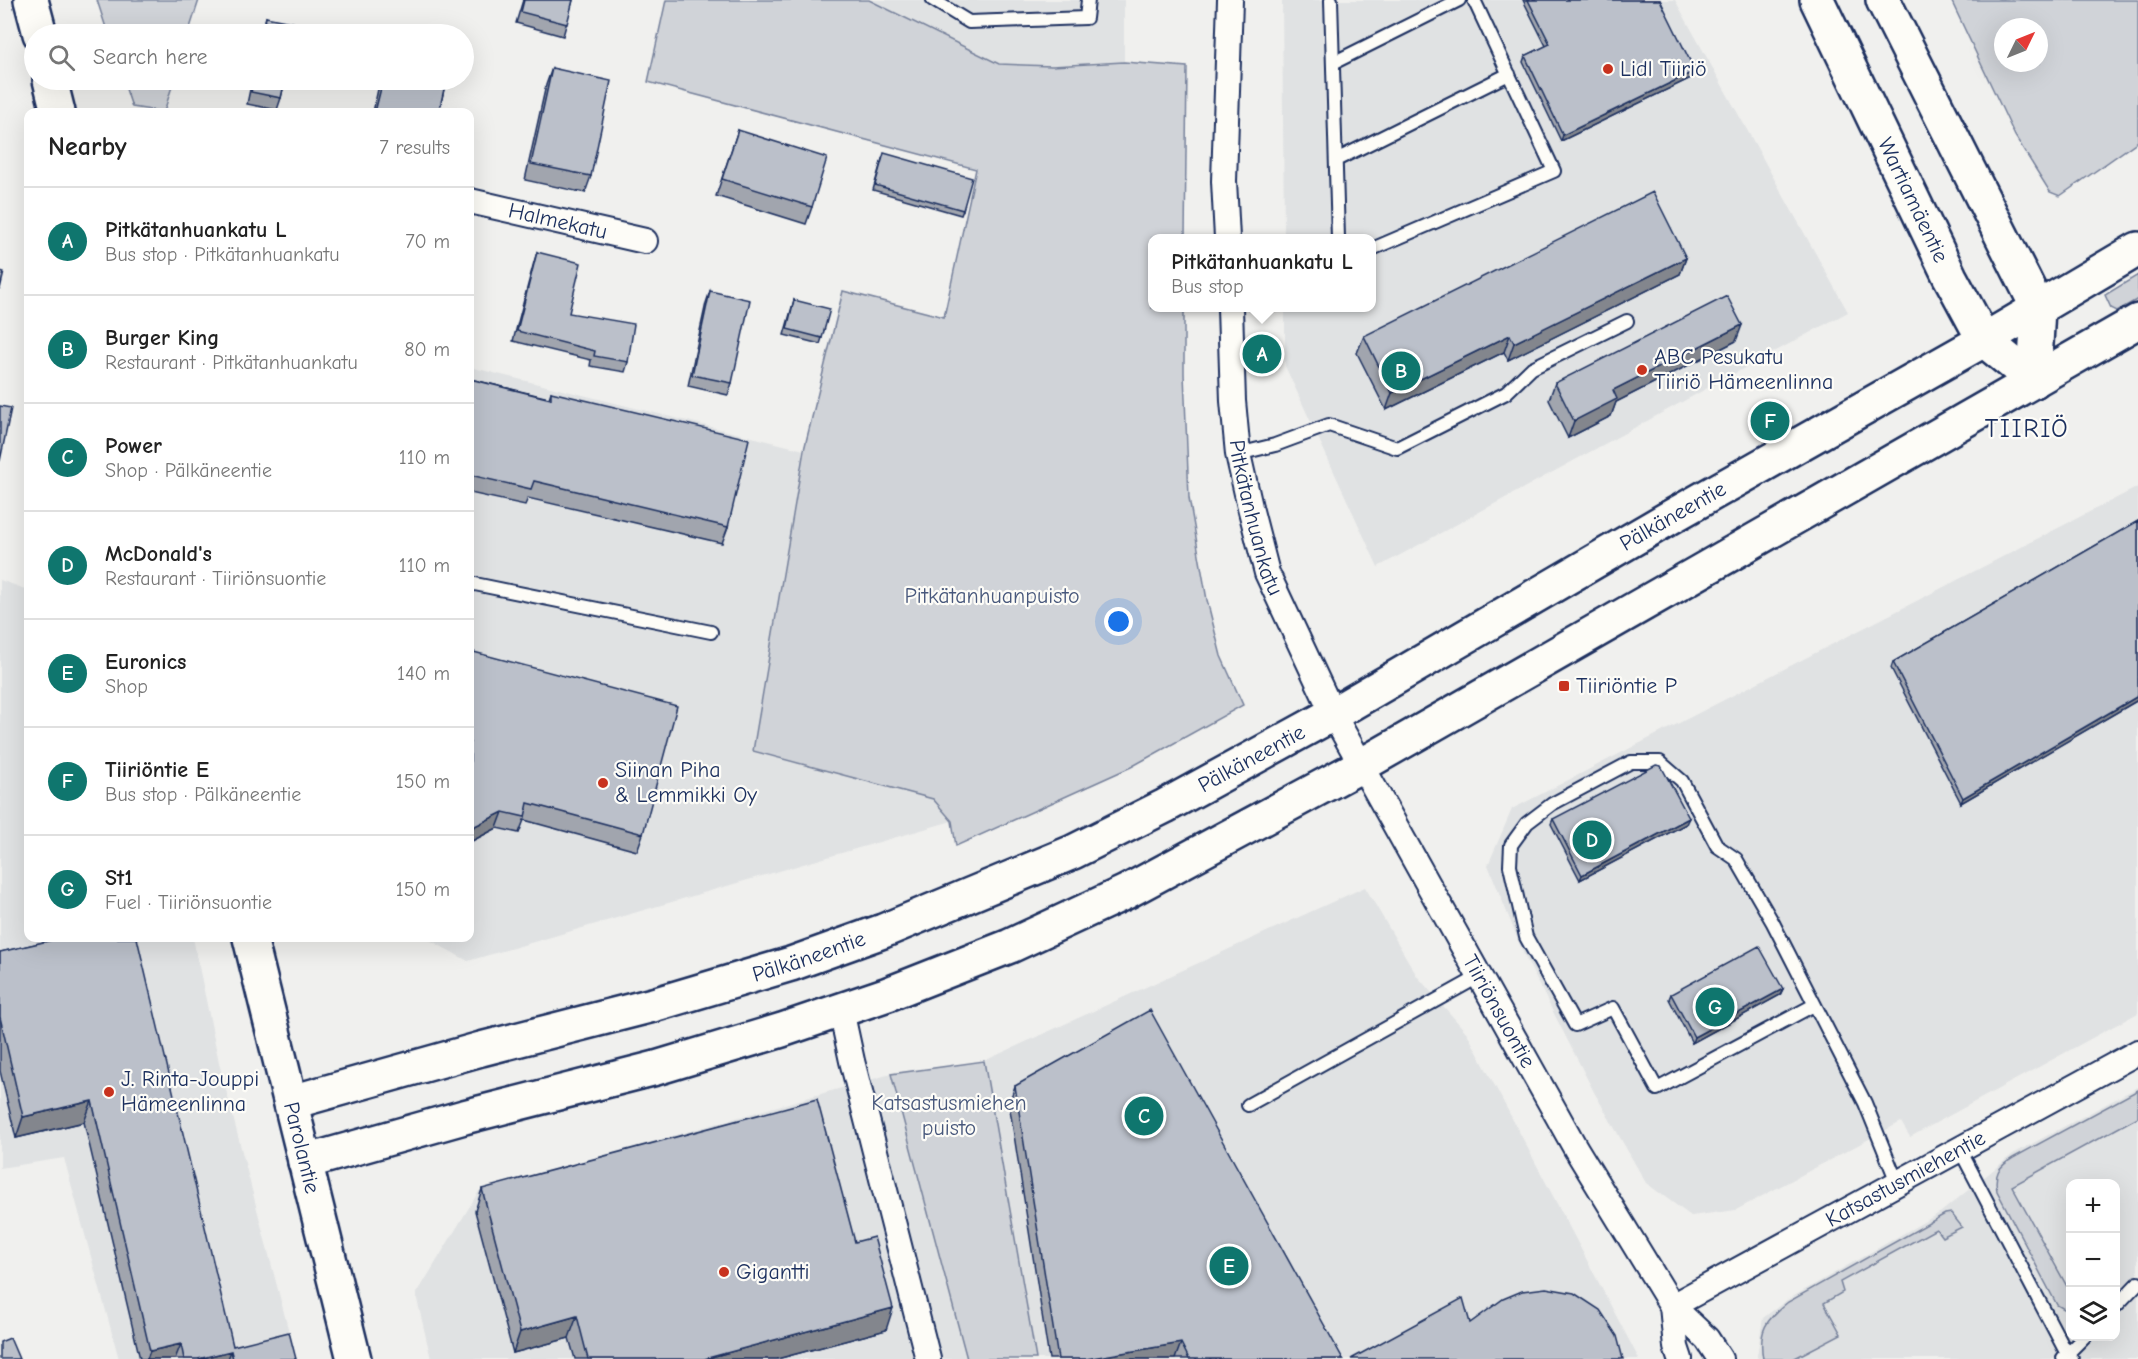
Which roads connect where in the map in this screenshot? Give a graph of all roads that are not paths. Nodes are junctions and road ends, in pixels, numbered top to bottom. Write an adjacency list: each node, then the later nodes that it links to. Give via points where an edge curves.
1 (32, 0): 10 (main road)
2 (933, 0): 3 (lane, via 969,22 1086,18)
3 (1088, 0)
4 (1230, 0): 17 (street, via 1224,181)
5 (1331, 0): 11 (lane)
6 (1459, 0): 11 (lane)
7 (1474, 0): 12 (lane)
8 (1817, 0): 26 (main road, Wartiamäentie)
9 (1883, 0): 22 (main road)
10 (38, 24)
11 (1333, 63): 15 (lane)
12 (1509, 74): 15 (lane); 20 (lane, via 1554,171)
13 (52, 90): 14 (main road)
14 (57, 108)
15 (1336, 160): 18 (lane)
16 (474, 202): 19 (street, Halmekatu)
17 (1227, 234)
18 (1338, 234)
19 (645, 241)
20 (1376, 247)
21 (2138, 249): 22 (main road, Pälkäneentie)
22 (2038, 308): 26 (main road, Pälkäneentie); 27 (main road)
23 (1230, 312): 28 (street, Pitkätanhuankatu)
24 (1627, 321): 28 (lane, via 1532,368 1506,393 1397,448 1329,425)
25 (2138, 321): 27 (main road)
26 (1984, 340): 27 (main road, Wartiamäentie); 31 (main road, Pälkäneentie, via 1668,518)
27 (2034, 381): 32 (main road)
28 (1238, 454): 31 (street, Pitkätanhuankatu, via 1267,573)
29 (474, 584): 30 (lane)
30 (711, 632)
31 (1333, 714): 32 (street, Tiiriönsuontie); 38 (main road, Pälkäneentie, via 1073,852 883,931 791,964 663,1002)
32 (1362, 765): 34 (street, Tiiriönsuontie); 36 (main road, via 1126,892 1010,946)
33 (251, 942): 38 (main road, Parolantie)
34 (1480, 976): 39 (lane); 45 (street, Tiiriönsuontie, via 1576,1149)
35 (1814, 1005): 35 (lane, via 1737,859 1717,846 1682,781 1660,762 1631,762 1552,804 1527,824 1511,845 1510,866 1526,937 1575,1025 1613,1008 1657,1089); 42 (lane, via 1865,1103)
36 (841, 1010): 41 (main road, via 656,1068); 49 (street)
37 (2138, 1052): 40 (street, Katsastusmiehentie)
38 (292, 1102): 41 (main road, Parolantie)
39 (1248, 1105)
40 (1959, 1148): 42 (street, Katsastusmiehentie); 47 (lane)
41 (305, 1161): 48 (main road, Parolantie)
42 (1897, 1182): 45 (street, Katsastusmiehentie)
43 (2138, 1283): 44 (lane)
44 (2120, 1301)
45 (1672, 1306): 50 (street); 51 (street, via 1707,1339)
46 (2081, 1341): 47 (lane)
47 (2067, 1357)
48 (354, 1359)
49 (928, 1359)
50 (1680, 1359)
51 (1720, 1359)

